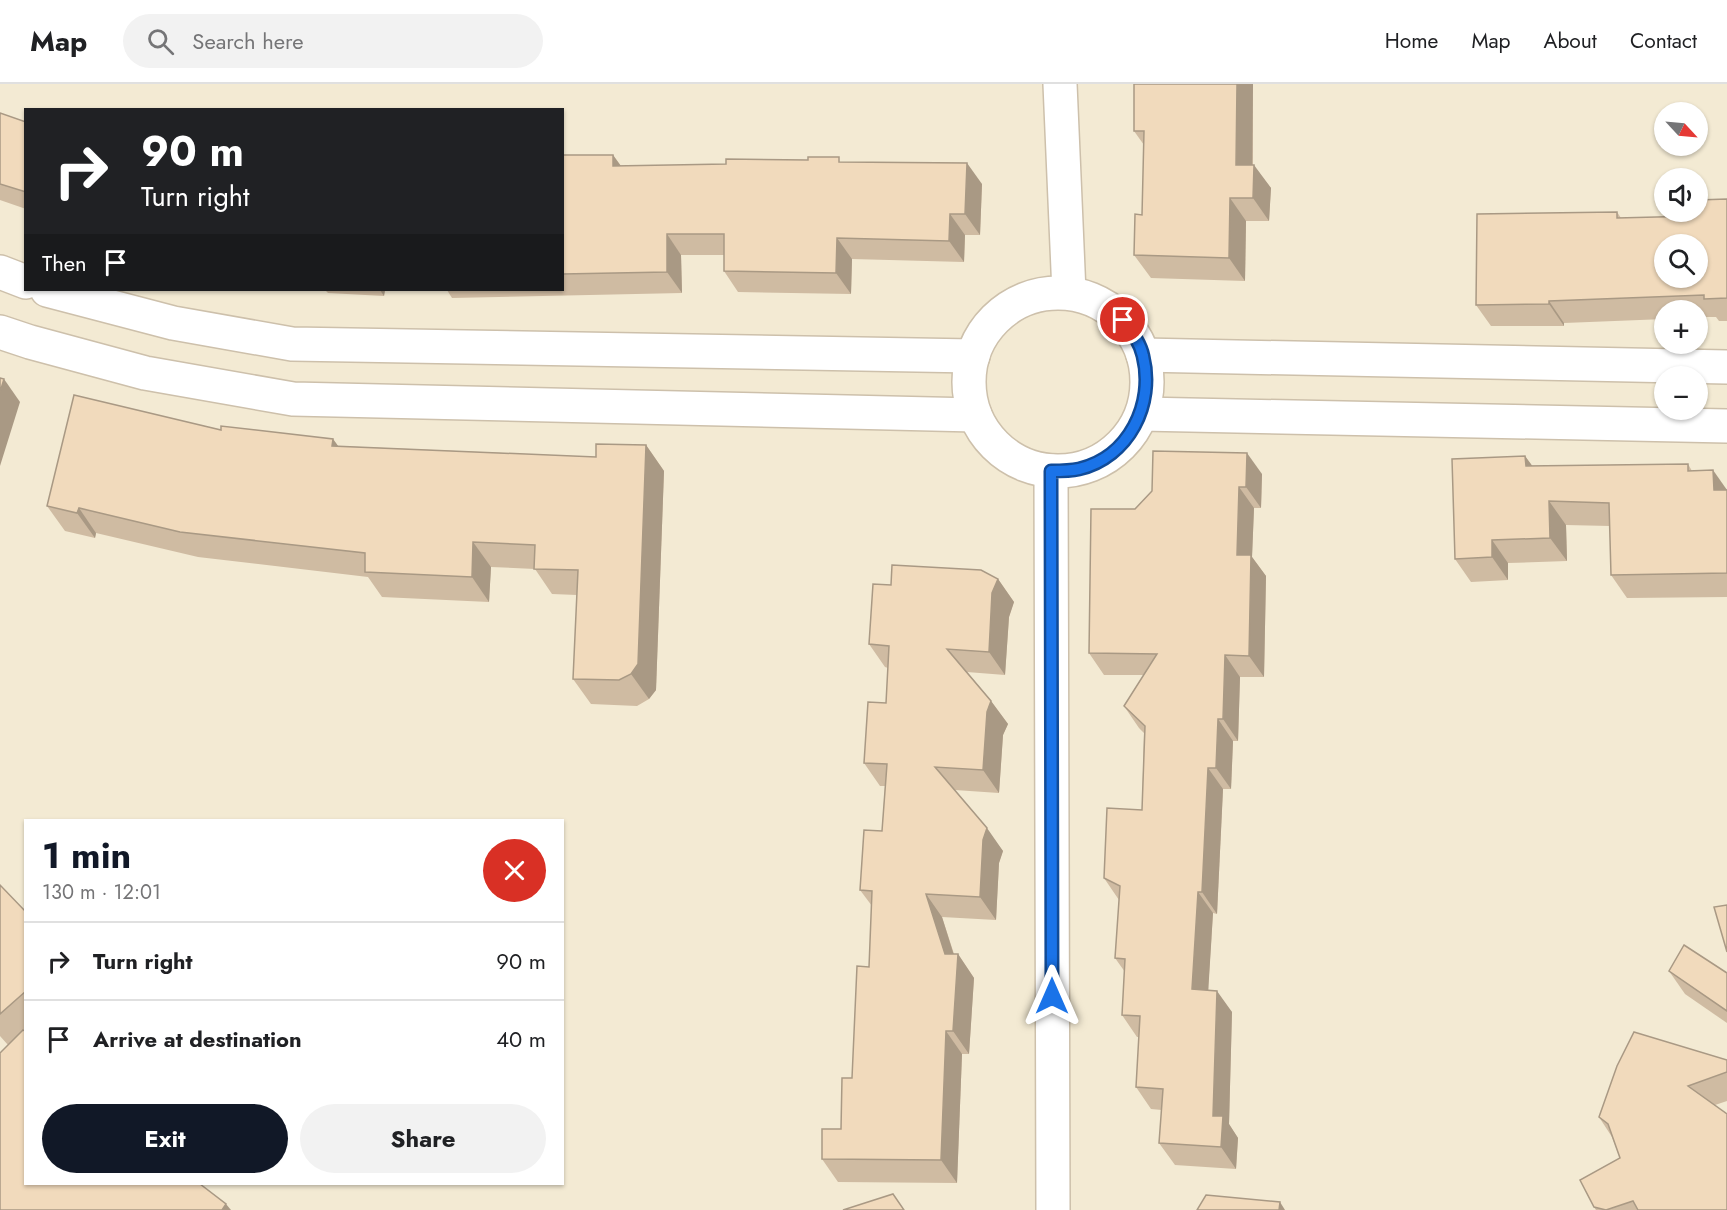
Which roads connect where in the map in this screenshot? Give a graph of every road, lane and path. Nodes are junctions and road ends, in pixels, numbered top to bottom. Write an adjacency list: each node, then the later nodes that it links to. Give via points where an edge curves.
1 (1060, 84): 5 (street)
2 (0, 272): 3 (street)
3 (24, 281)
4 (51, 291): 8 (street, via 173,324 292,344)
5 (1069, 293): 7 (street, via 1089,297 1123,320); 8 (street, via 1039,295 1010,307 987,328)
6 (0, 332): 11 (street, via 145,373 293,399)
7 (1143, 355): 9 (street); 10 (street, via 1148,384)
8 (973, 356): 11 (street, via 969,385)
9 (1727, 367)
10 (1142, 414): 12 (street); 13 (street, via 1127,439 1106,458 1079,469)
11 (975, 415): 13 (street, via 984,433 1013,459 1031,468)
12 (1727, 426)
13 (1051, 471): 14 (street)
14 (1053, 1210)

